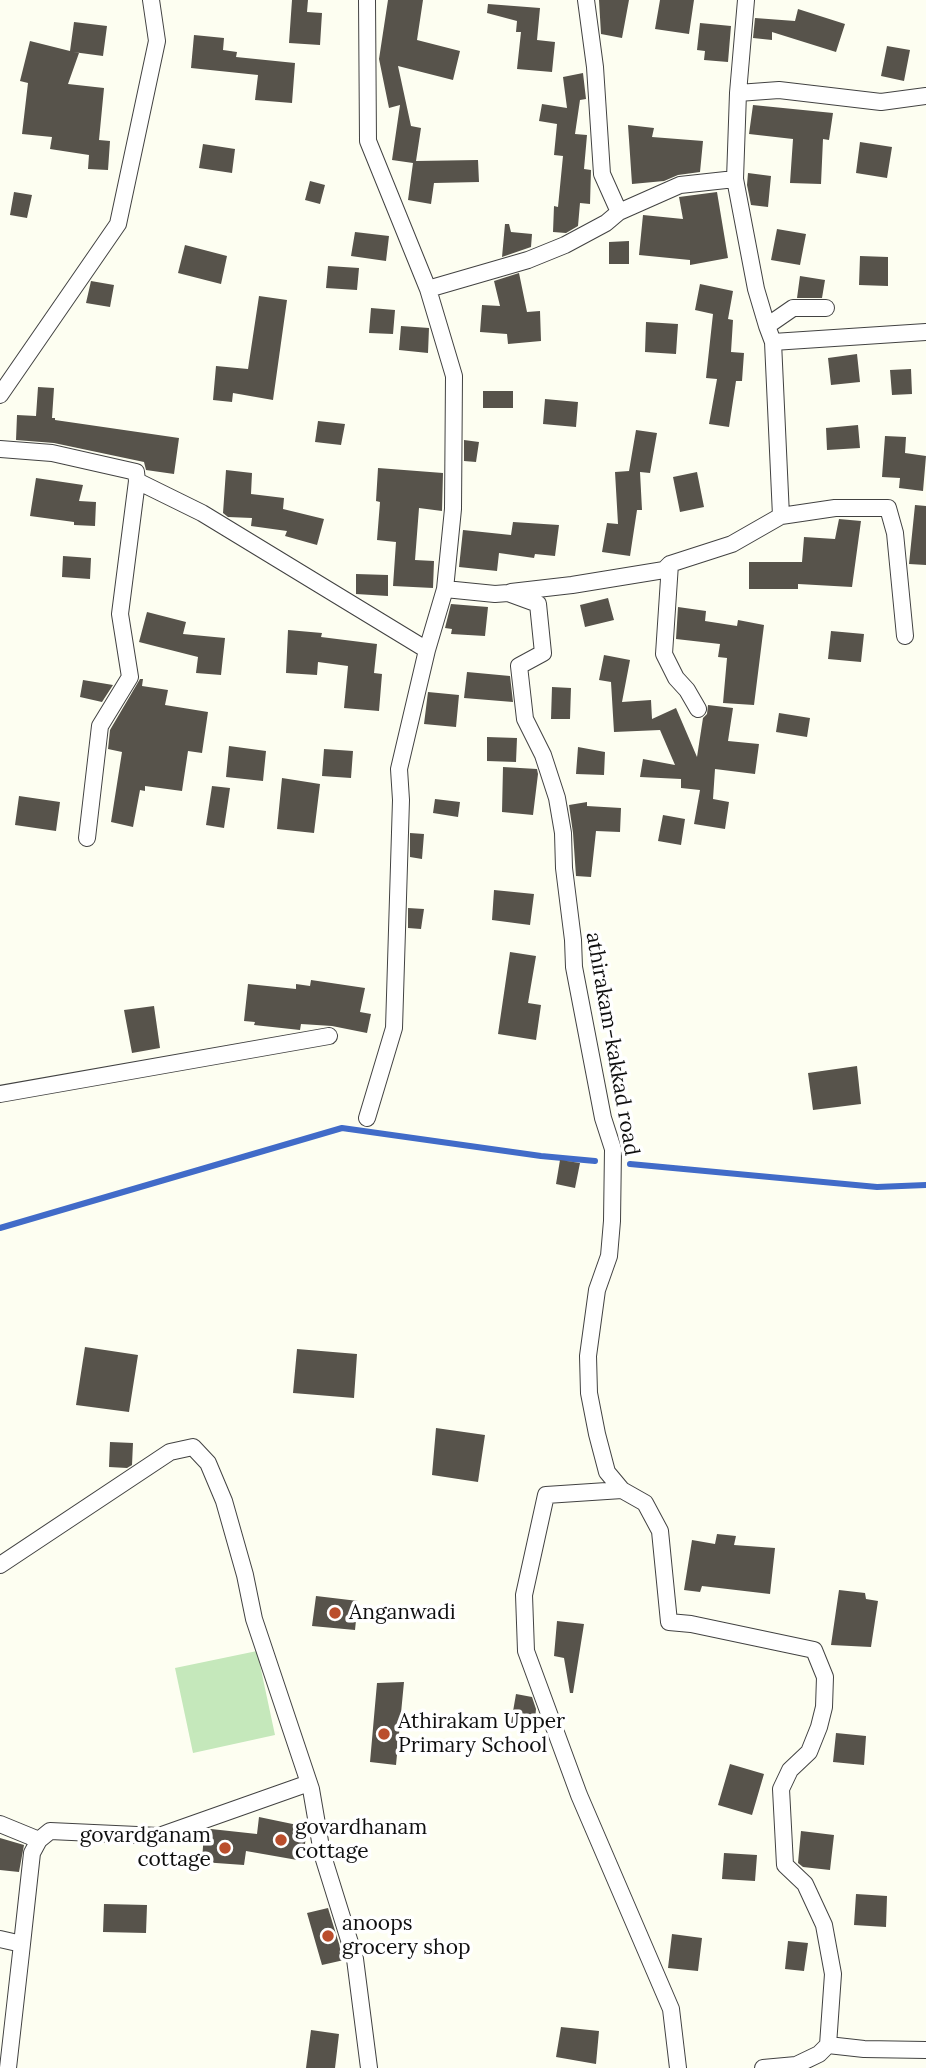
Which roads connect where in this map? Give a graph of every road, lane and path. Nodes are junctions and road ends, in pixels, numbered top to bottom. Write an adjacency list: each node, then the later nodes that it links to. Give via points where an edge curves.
1 (151, 0): 14 (street, via 157,41 118,223)
2 (367, 0): 9 (street, via 368,141)
3 (586, 0): 8 (street, via 602,174)
4 (746, 0): 5 (street)
5 (738, 93): 6 (street, via 779,90 881,102); 7 (street)
6 (926, 96)
7 (735, 179): 8 (street, via 680,185); 11 (street)
8 (619, 212): 9 (street, via 565,245 528,260)
9 (428, 289): 19 (street, via 454,376 453,509)
10 (825, 307): 11 (street, via 793,308)
11 (767, 326): 13 (street)
12 (926, 332): 13 (street)
13 (773, 342): 17 (street)
14 (0, 395)
15 (0, 449): 16 (street, via 52,453 136,472)
16 (137, 481): 22 (street, via 202,513); 24 (street, via 120,614 130,677 100,726)
17 (781, 516): 18 (street, via 732,544); 21 (street, via 835,508 888,508 895,533)
18 (670, 564): 20 (street, via 664,570); 23 (street, via 664,654)
19 (445, 589): 20 (street, athirakam-kakkad road); 22 (street)
20 (508, 593): 28 (street, athirakam-kakkad road, via 538,604 543,653 519,666 525,719 544,755 557,798 574,967 613,1149 609,1256 597,1290 587,1356 597,1434 607,1472)
21 (905, 636)
22 (427, 650): 27 (street, via 399,769 394,1028)
23 (698, 709)
24 (87, 838)
25 (329, 1036): 26 (street)
26 (0, 1094)
27 (367, 1118)
28 (622, 1490): 35 (street, athirakam-kakkad road, via 645,1503 660,1531 669,1622 814,1650 825,1677 824,1707 808,1752 790,1770 781,1789 785,1865 805,1884 824,1925 834,1974); 39 (street, via 546,1495 524,1595 526,1651 579,1795 671,2009)
29 (0, 1564): 30 (street, via 170,1452 193,1447 208,1463 224,1501 254,1619)
30 (309, 1783): 32 (street, via 159,1836 50,1831); 38 (street, via 322,1853 355,1959)
31 (0, 1824): 32 (street)
32 (40, 1840): 34 (street, via 32,1853)
33 (0, 1939): 34 (street)
34 (22, 1944): 37 (street)
35 (828, 2045): 36 (street); 40 (street, via 796,2065)
36 (926, 2050)
37 (8, 2068)
38 (369, 2068)
39 (677, 2068)
40 (763, 2068)

